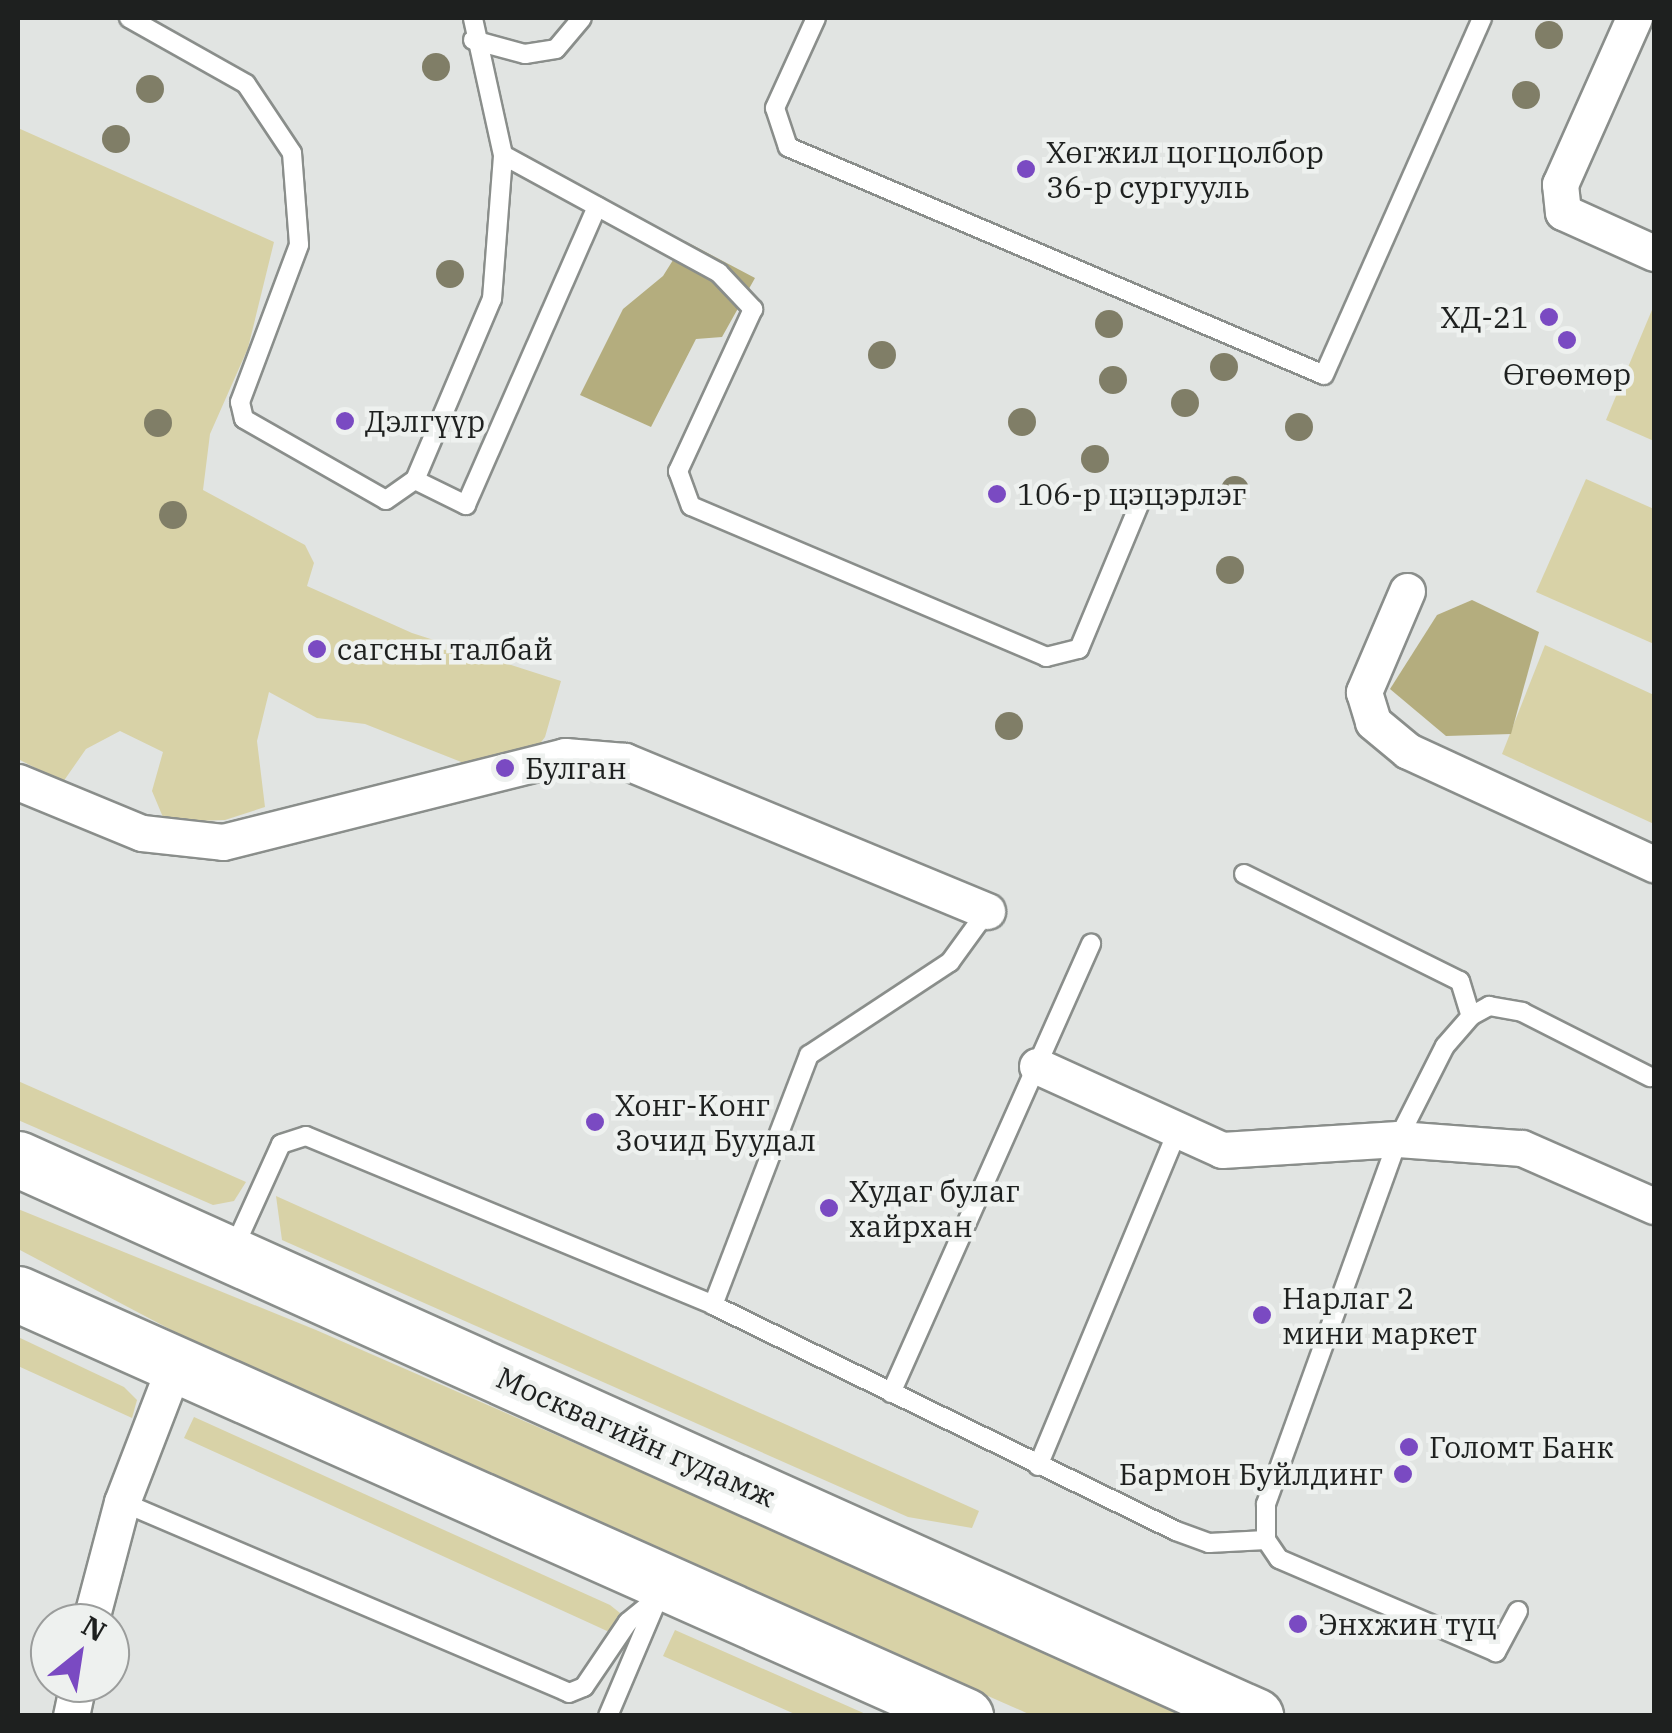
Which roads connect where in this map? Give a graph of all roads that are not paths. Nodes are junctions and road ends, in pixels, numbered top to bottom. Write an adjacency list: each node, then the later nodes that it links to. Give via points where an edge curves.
1 (129, 18): 11 (lane, via 246,84 292,152 299,244 240,402 244,418 366,495 386,500)
2 (473, 18): 7 (lane)
3 (582, 18): 7 (lane, via 556,49 525,54)
4 (816, 18): 5 (lane, via 775,108 788,147 1324,375)
5 (1482, 18)
6 (1634, 18): 10 (street, via 1560,184 1564,212)
7 (473, 40): 8 (lane)
8 (503, 155): 9 (lane); 11 (lane, via 492,299)
9 (597, 206): 11 (lane, via 466,505); 12 (lane, via 719,273 753,309 678,471 691,506 1046,657 1079,649)
10 (1654, 253)
11 (415, 480)
12 (1142, 498)
13 (1406, 591): 15 (street, via 1364,692 1372,722 1408,750)
14 (18, 782): 17 (street, via 142,833 223,842 565,756 625,761)
15 (1654, 864)
16 (1244, 874): 19 (lane, via 1460,981)
17 (987, 911): 28 (lane, via 950,962 809,1055)
18 (1091, 944): 20 (lane)
19 (1471, 1016): 21 (lane, via 1489,1006 1522,1012); 23 (lane, via 1445,1046)
20 (1037, 1066): 22 (street); 30 (lane)
21 (1650, 1077)
22 (1178, 1130): 23 (street, via 1222,1150); 31 (lane)
23 (1398, 1139): 25 (street, via 1522,1148); 33 (lane, via 1266,1504)
24 (18, 1159): 26 (highway, Москвагийн гудамж)
25 (1654, 1206)
26 (231, 1255): 28 (lane, via 293,1134); 39 (highway, Москвагийн гудамж)
27 (18, 1294): 29 (highway)
28 (713, 1305): 30 (lane)
29 (175, 1365): 32 (street); 34 (highway)
30 (891, 1393): 31 (lane)
31 (1038, 1466): 33 (lane, via 1208,1543)
32 (122, 1502): 34 (lane, via 568,1693 584,1687 628,1622); 35 (street)
33 (1266, 1540): 36 (lane, via 1279,1558 1496,1652)
34 (662, 1590): 37 (highway); 38 (lane)
35 (95, 1603)
36 (1518, 1610)
37 (939, 1710)
38 (608, 1716)
39 (1256, 1716)

